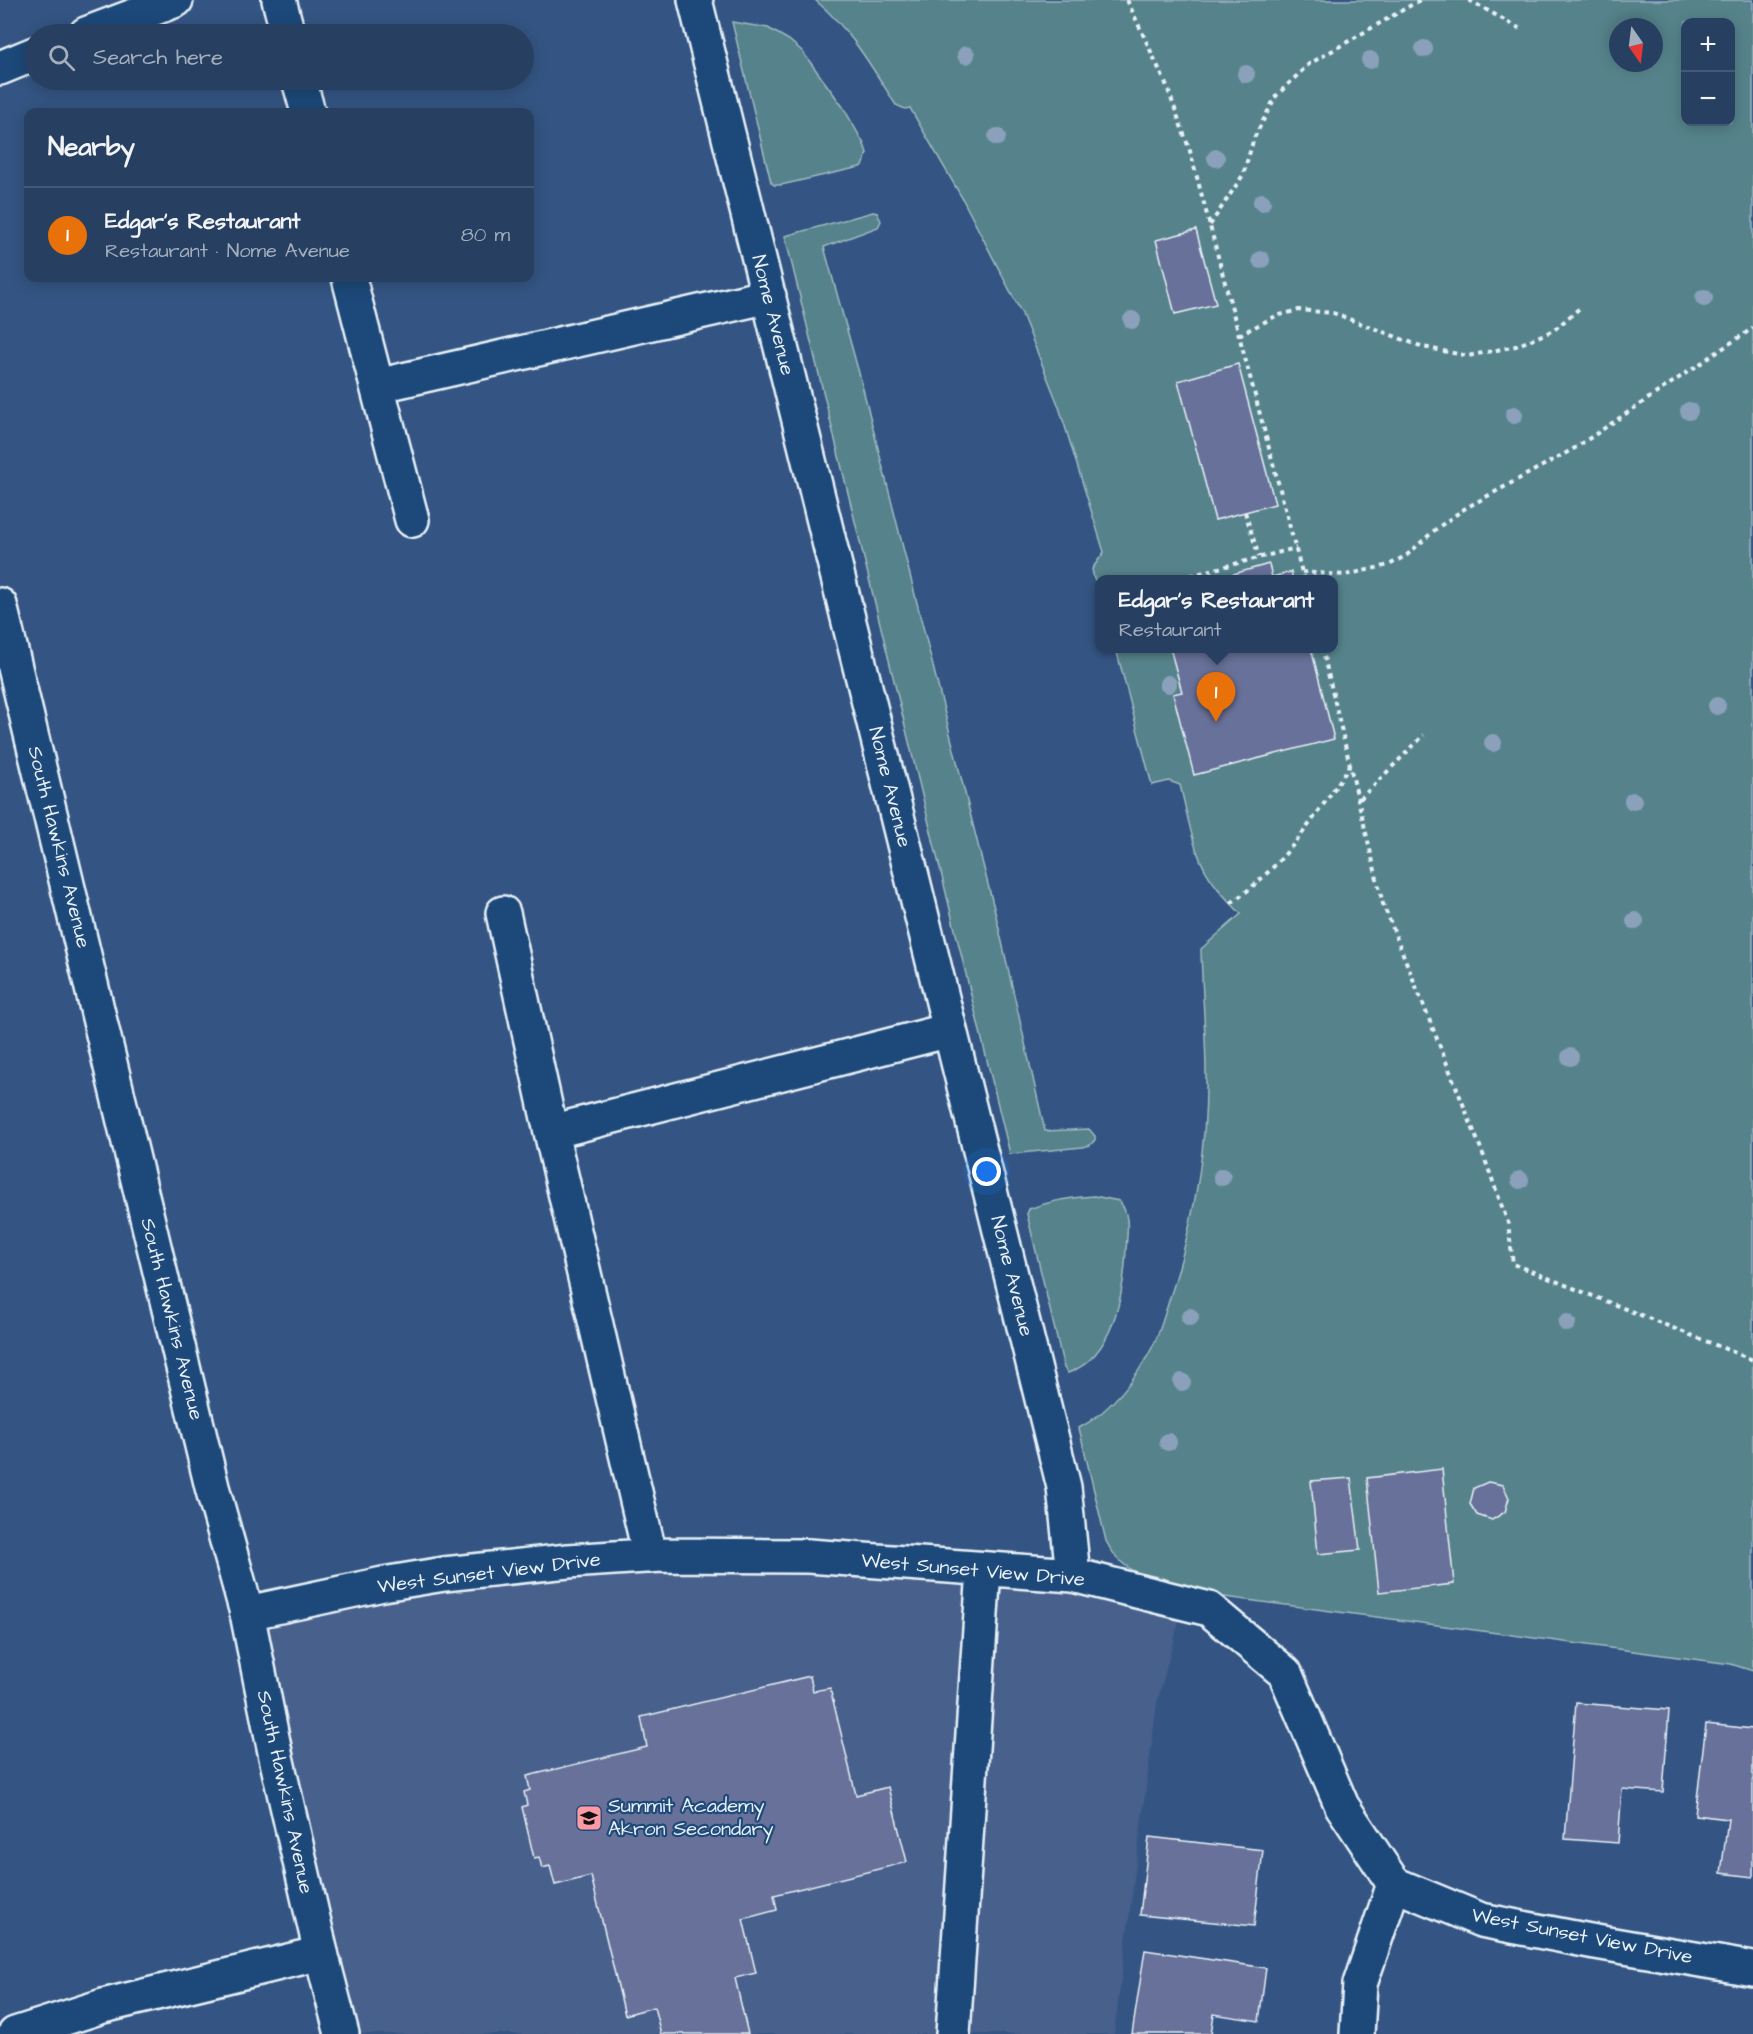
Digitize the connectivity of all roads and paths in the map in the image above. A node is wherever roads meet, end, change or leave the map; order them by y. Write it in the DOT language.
graph roads {
  1 [pos="176,0"];
  2 [pos="279,0"];
  3 [pos="695,0"];
  4 [pos="1127,0"];
  5 [pos="1420,0"];
  6 [pos="1469,0"];
  7 [pos="112,24"];
  8 [pos="285,24"];
  9 [pos="1522,30"];
  10 [pos="24,58"];
  11 [pos="0,68"];
  12 [pos="302,90"];
  13 [pos="307,108"];
  14 [pos="1210,225"];
  15 [pos="350,282"];
  16 [pos="769,296"];
  17 [pos="1582,306"];
  18 [pos="1753,328"];
  19 [pos="1239,335"];
  20 [pos="377,386"];
  21 [pos="1245,512"];
  22 [pos="412,520"];
  23 [pos="1296,548"];
  24 [pos="1259,557"];
  25 [pos="1302,572"];
  26 [pos="1189,575"];
  27 [pos="1303,575"];
  28 [pos="0,605"];
  29 [pos="1323,653"];
  30 [pos="1424,735"];
  31 [pos="1351,764"];
  32 [pos="1359,799"];
  33 [pos="1231,903"];
  34 [pos="503,913"];
  35 [pos="950,1030"];
  36 [pos="551,1132"];
  37 [pos="1753,1360"];
  38 [pos="650,1556"];
  39 [pos="984,1569"];
  40 [pos="1073,1575"];
  41 [pos="247,1613"];
  42 [pos="1394,1884"];
  43 [pos="321,1953"];
  44 [pos="1753,1969"];
  45 [pos="15,2034"];
  46 [pos="342,2034"];
  47 [pos="953,2034"];
  48 [pos="1357,2034"];
  1 -- 7 [label="street"];
  2 -- 8 [label="street"];
  3 -- 16 [label="street, Nome Avenue"];
  4 -- 14 [label="path"];
  5 -- 14 [label="path"];
  6 -- 9 [label="path"];
  10 -- 11 [label="street"];
  12 -- 13 [label="street"];
  14 -- 19 [label="path"];
  15 -- 20 [label="street"];
  16 -- 20 [label="street"];
  16 -- 35 [label="street, Nome Avenue"];
  17 -- 19 [label="path"];
  18 -- 25 [label="path"];
  19 -- 23 [label="path"];
  20 -- 22 [label="street"];
  21 -- 24 [label="path"];
  23 -- 24 [label="path"];
  23 -- 25 [label="path"];
  24 -- 26 [label="path"];
  25 -- 27 [label="path"];
  28 -- 41 [label="street, South Hawkins Avenue"];
  29 -- 31 [label="path"];
  30 -- 32 [label="path"];
  31 -- 32 [label="path"];
  31 -- 33 [label="path"];
  32 -- 37 [label="path"];
  34 -- 36 [label="street"];
  35 -- 36 [label="street"];
  35 -- 40 [label="street, Nome Avenue"];
  36 -- 38 [label="street"];
  38 -- 39 [label="street, West Sunset View Drive"];
  38 -- 41 [label="street, West Sunset View Drive"];
  39 -- 40 [label="street, West Sunset View Drive"];
  39 -- 47 [label="street"];
  40 -- 42 [label="street, West Sunset View Drive"];
  41 -- 43 [label="street, South Hawkins Avenue"];
  42 -- 44 [label="street, West Sunset View Drive"];
  42 -- 48 [label="street"];
  43 -- 45 [label="street"];
  43 -- 46 [label="street, South Hawkins Avenue"];
}
